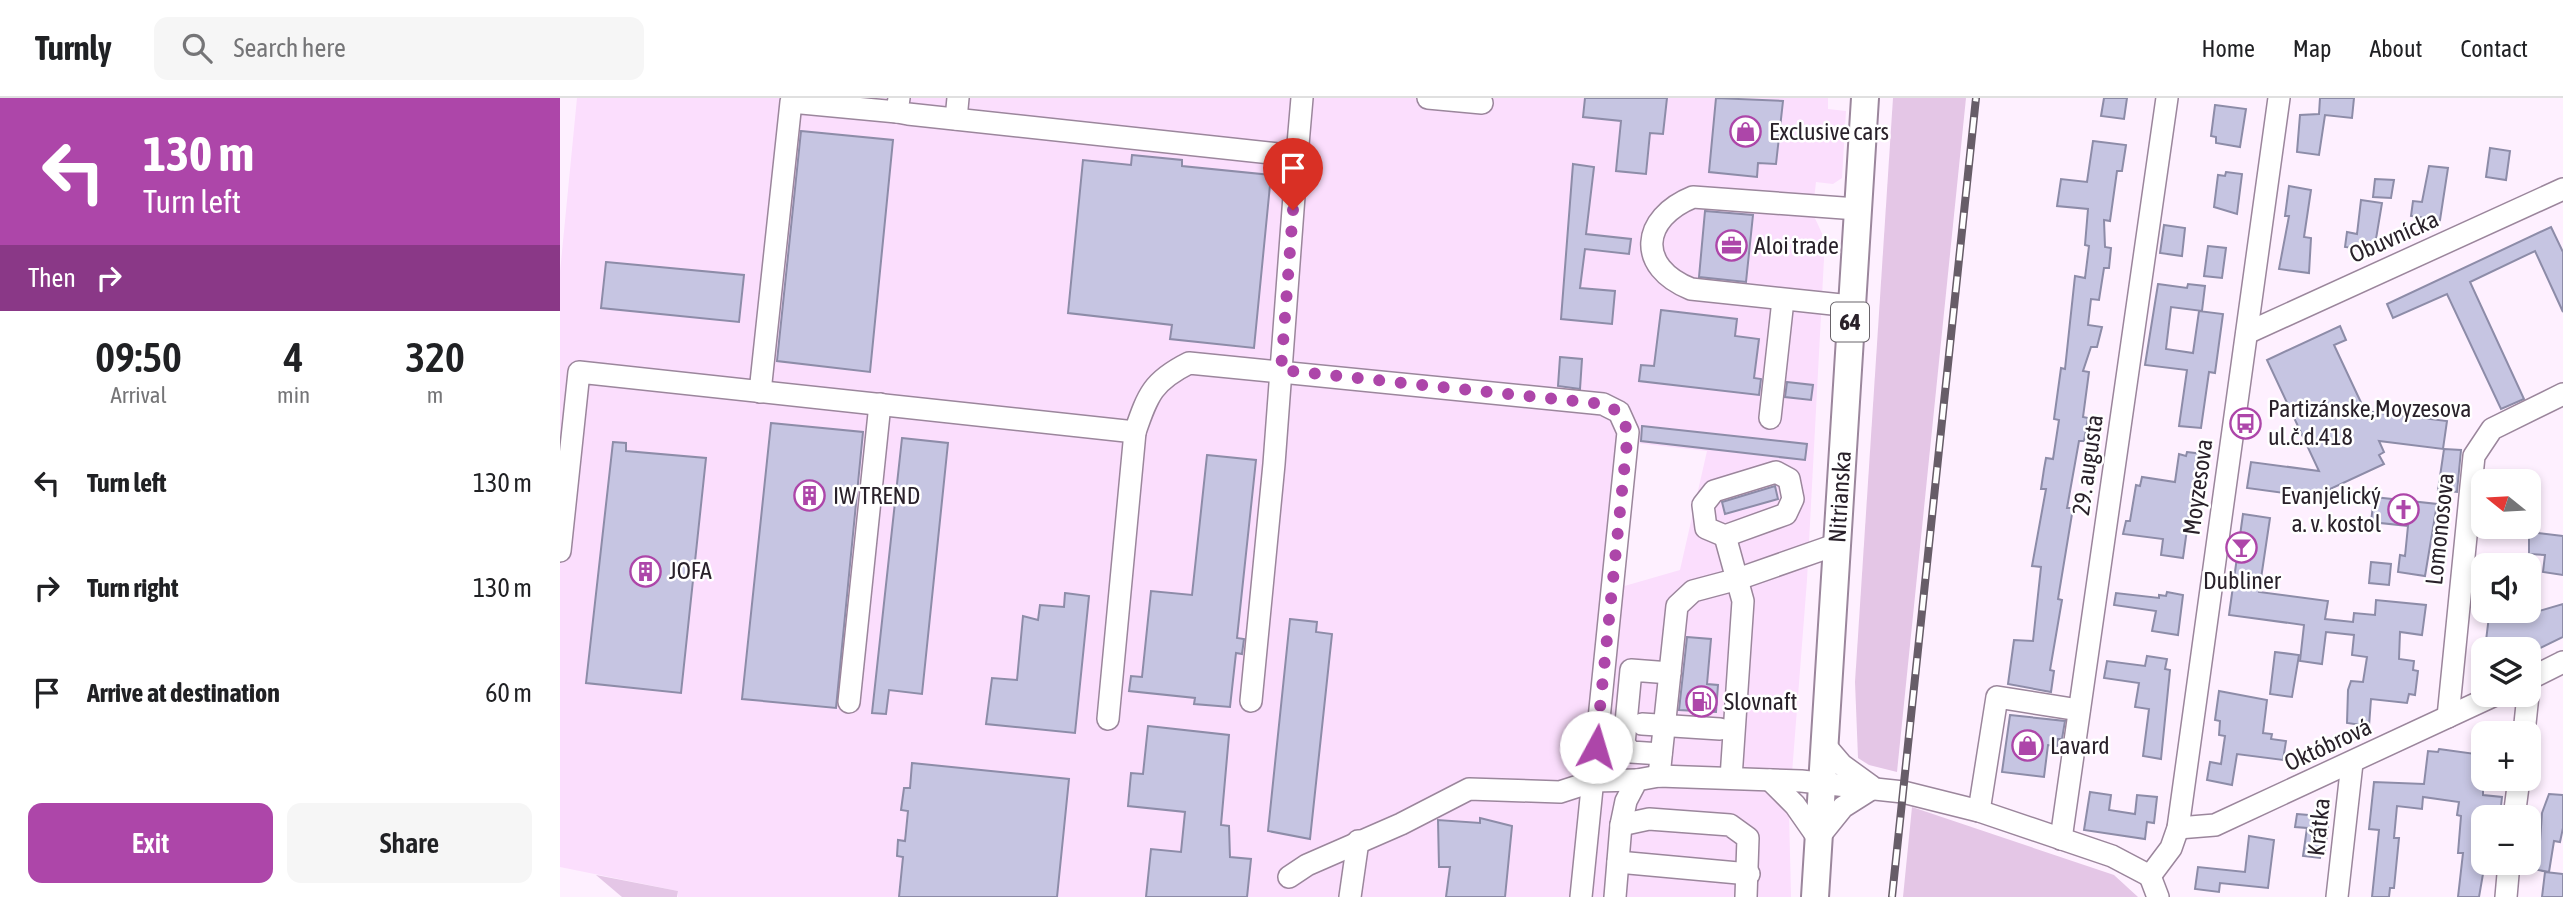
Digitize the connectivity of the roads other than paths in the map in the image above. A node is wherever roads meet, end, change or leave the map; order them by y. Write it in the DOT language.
graph roads {
  1 [pos="1302,98"];
  2 [pos="1428,98"];
  3 [pos="1865,98"];
  4 [pos="2167,98"];
  5 [pos="2279,98"];
  6 [pos="1475,101"];
  7 [pos="898,105"];
  8 [pos="957,108"];
  9 [pos="1297,156"];
  10 [pos="2563,189"];
  11 [pos="1857,209"];
  12 [pos="1783,300"];
  13 [pos="1851,306"];
  14 [pos="2247,333"];
  15 [pos="1281,370"];
  16 [pos="760,392"];
  17 [pos="2563,394"];
  18 [pos="880,404"];
  19 [pos="1770,418"];
  20 [pos="1135,432"];
  21 [pos="1725,536"];
  22 [pos="1835,545"];
  23 [pos="560,551"];
  24 [pos="1738,579"];
  25 [pos="2563,663"];
  26 [pos="1670,673"];
  27 [pos="2541,677"];
  28 [pos="1251,701"];
  29 [pos="849,702"];
  30 [pos="2471,706"];
  31 [pos="2079,710"];
  32 [pos="2448,717"];
  33 [pos="1108,719"];
  34 [pos="1642,724"];
  35 [pos="1664,725"];
  36 [pos="1720,729"];
  37 [pos="1824,744"];
  38 [pos="1661,754"];
  39 [pos="2352,763"];
  40 [pos="1659,776"];
  41 [pos="1731,778"];
  42 [pos="1637,780"];
  43 [pos="1770,780"];
  44 [pos="1594,781"];
  45 [pos="1821,783"];
  46 [pos="1873,788"];
  47 [pos="1979,811"];
  48 [pos="1621,825"];
  49 [pos="2178,828"];
  50 [pos="1818,838"];
  51 [pos="2062,839"];
  52 [pos="1358,841"];
  53 [pos="1618,862"];
  54 [pos="1749,874"];
  55 [pos="2508,875"];
  56 [pos="2150,876"];
  57 [pos="1289,877"];
  58 [pos="1350,897"];
  59 [pos="1581,897"];
  60 [pos="1615,897"];
  61 [pos="1746,897"];
  62 [pos="1815,897"];
  63 [pos="2158,897"];
  64 [pos="2337,897"];
  65 [pos="2505,897"];
  1 -- 9 [label="street"];
  2 -- 6 [label="street"];
  3 -- 11 [label="main road, Nitrianska / 64"];
  4 -- 31 [label="street, 29. augusta"];
  5 -- 14 [label="street, Moyzesova"];
  7 -- 8 [label="street"];
  7 -- 16 [label="street"];
  8 -- 9 [label="street"];
  9 -- 15 [label="street"];
  10 -- 14 [label="street, Obuvnícka"];
  11 -- 12 [label="street"];
  11 -- 13 [label="main road, Nitrianska / 64"];
  12 -- 13 [label="street"];
  12 -- 19 [label="street"];
  13 -- 22 [label="main road, Nitrianska / 64"];
  14 -- 49 [label="street, Moyzesova"];
  15 -- 20 [label="street"];
  15 -- 28 [label="street"];
  15 -- 44 [label="street"];
  16 -- 18 [label="street"];
  16 -- 23 [label="street"];
  17 -- 32 [label="street, Lomonosova"];
  18 -- 20 [label="street"];
  18 -- 29 [label="street"];
  20 -- 33 [label="street"];
  21 -- 24 [label="street"];
  22 -- 24 [label="street"];
  22 -- 37 [label="main road, Nitrianska / 64"];
  24 -- 26 [label="street"];
  24 -- 41 [label="street"];
  25 -- 27 [label="street"];
  26 -- 35 [label="street"];
  26 -- 38 [label="street"];
  30 -- 32 [label="street, Októbrová"];
  31 -- 47 [label="street"];
  31 -- 51 [label="street, 29. augusta"];
  32 -- 39 [label="street, Októbrová"];
  34 -- 35 [label="street"];
  35 -- 36 [label="street"];
  35 -- 38 [label="street"];
  37 -- 45 [label="main road, Nitrianska / 64"];
  37 -- 46 [label="street"];
  38 -- 40 [label="street"];
  39 -- 49 [label="street, Októbrová"];
  39 -- 64 [label="street, Krátka"];
  40 -- 41 [label="street"];
  40 -- 42 [label="street"];
  41 -- 43 [label="street"];
  42 -- 44 [label="street"];
  42 -- 48 [label="street"];
  43 -- 45 [label="street"];
  43 -- 50 [label="street"];
  44 -- 52 [label="street"];
  44 -- 59 [label="street"];
  45 -- 46 [label="street"];
  45 -- 50 [label="main road, Nitrianska / 64"];
  46 -- 47 [label="street"];
  46 -- 50 [label="street"];
  47 -- 51 [label="street"];
  48 -- 53 [label="street"];
  48 -- 54 [label="street"];
  49 -- 56 [label="street, Moyzesova"];
  50 -- 62 [label="main road, Nitrianska / 64"];
  51 -- 56 [label="street"];
  52 -- 57 [label="street"];
  52 -- 58 [label="street"];
  53 -- 54 [label="street"];
  53 -- 60 [label="street"];
  54 -- 61 [label="street"];
  55 -- 65 [label="street"];
  56 -- 63 [label="street"];
}
